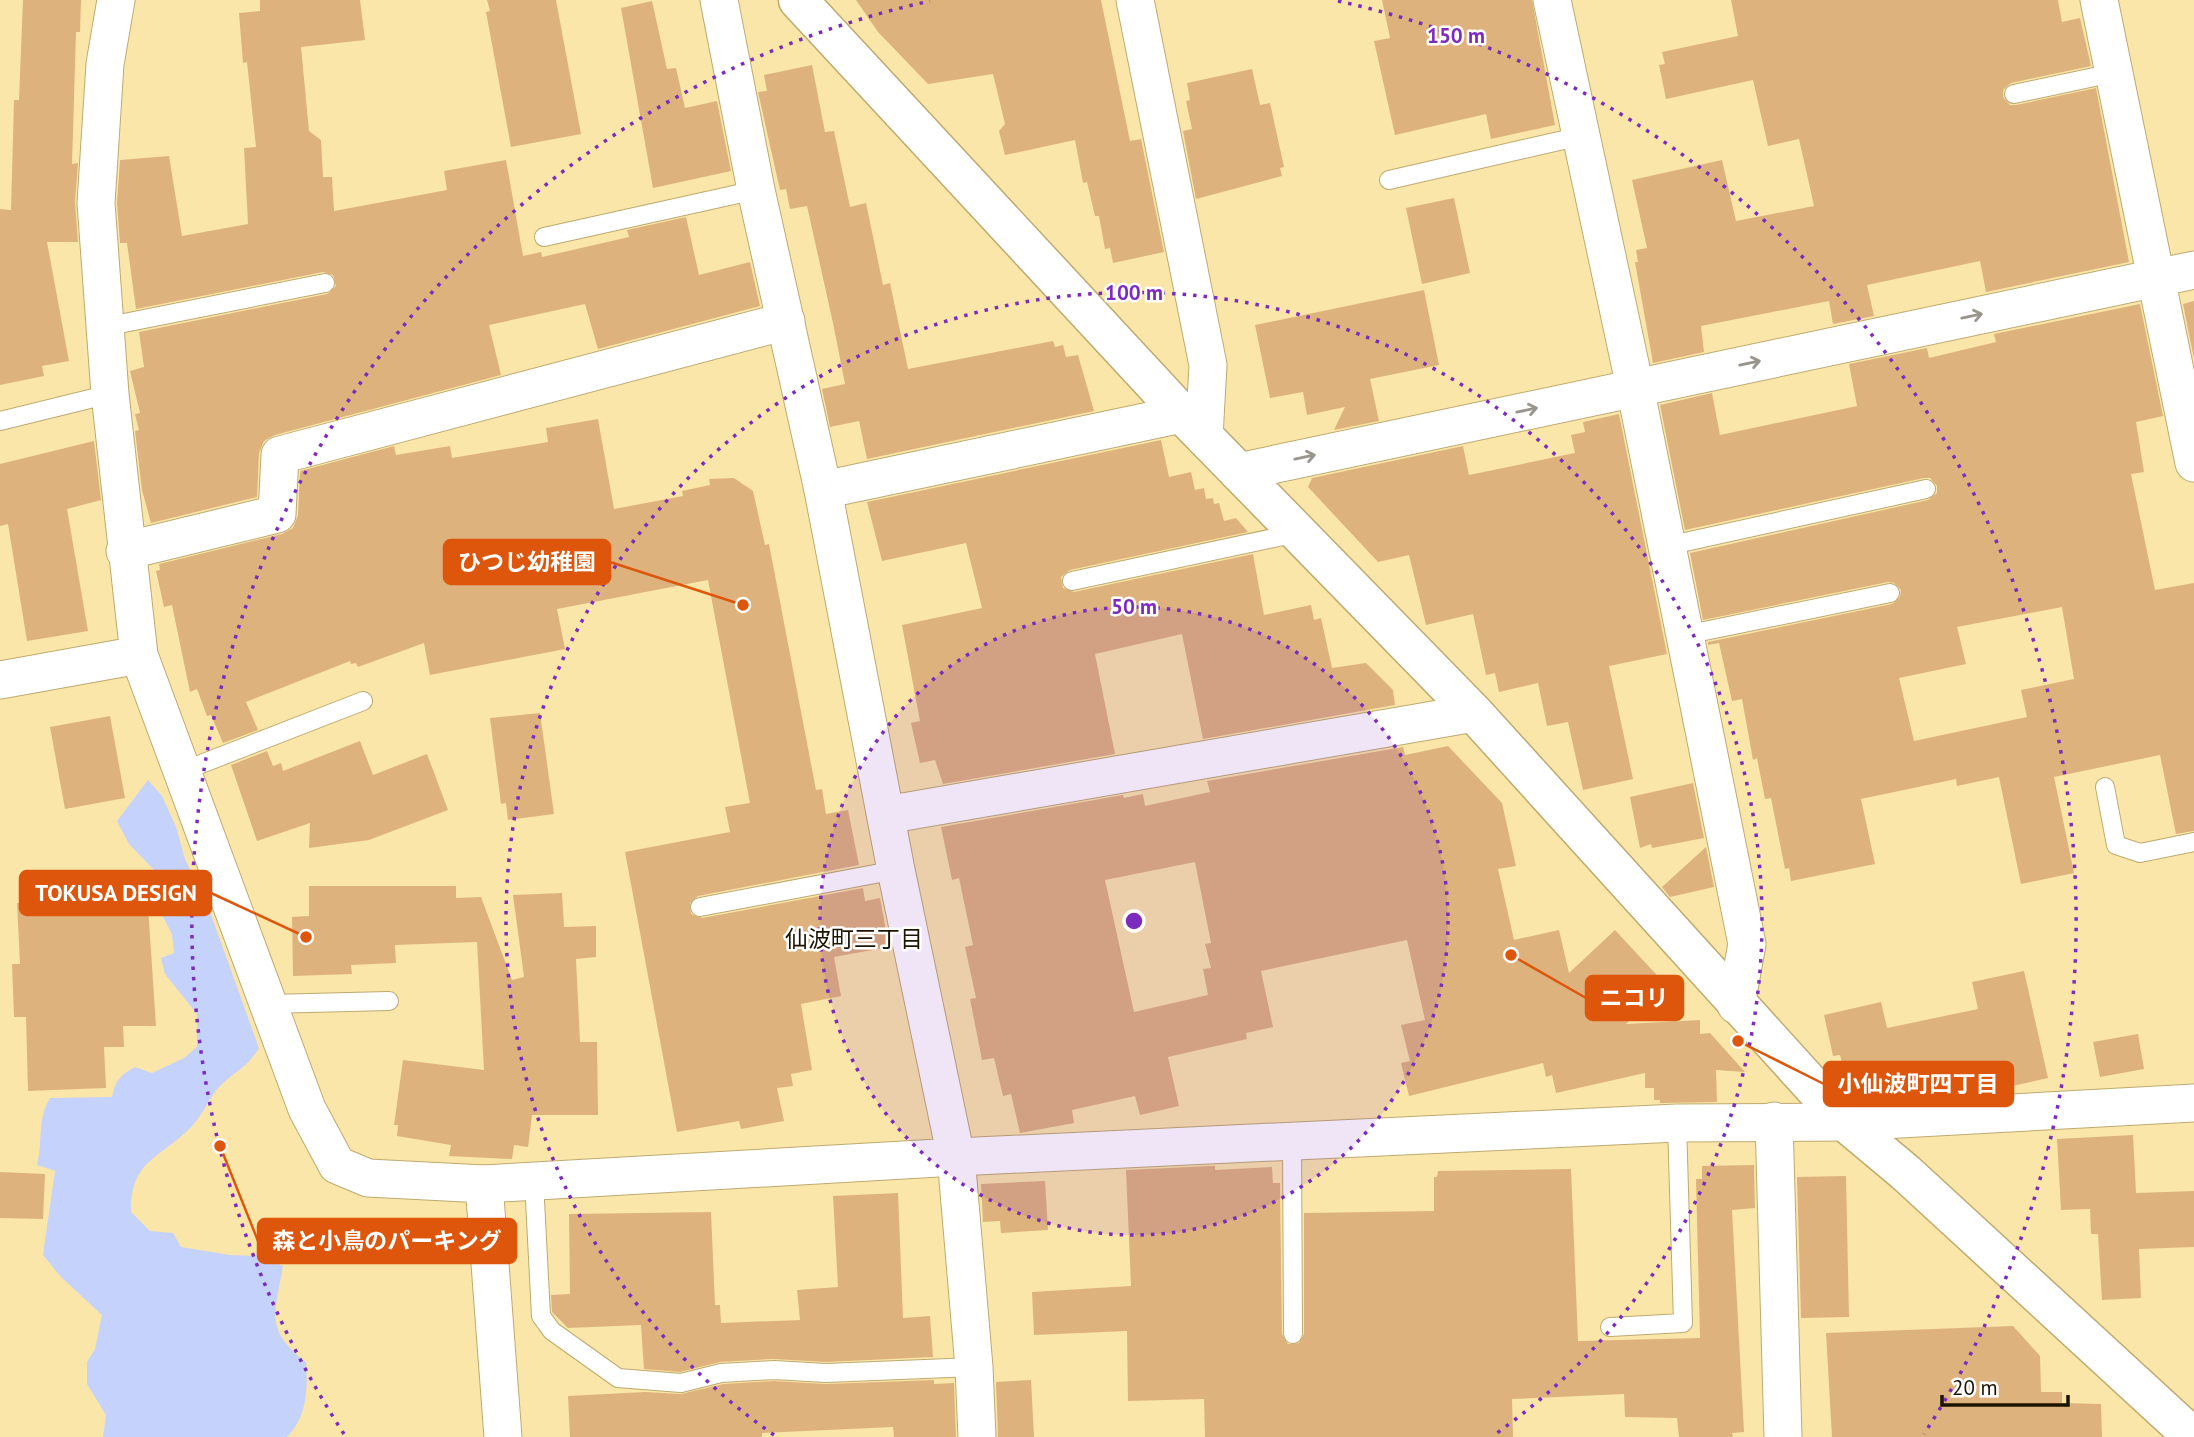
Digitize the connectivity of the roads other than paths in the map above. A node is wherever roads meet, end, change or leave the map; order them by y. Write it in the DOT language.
graph roads {
  1 [pos="116,0"];
  2 [pos="719,0"];
  3 [pos="798,0"];
  4 [pos="1135,0"];
  5 [pos="1552,0"];
  6 [pos="2099,0"];
  7 [pos="2113,73"];
  8 [pos="2014,94"];
  9 [pos="1581,136"];
  10 [pos="1389,180"];
  11 [pos="756,190"];
  12 [pos="544,237"];
  13 [pos="2194,270"];
  14 [pos="2156,278"];
  15 [pos="325,283"];
  16 [pos="786,321"];
  17 [pos="104,327"];
  18 [pos="1635,387"];
  19 [pos="110,394"];
  20 [pos="0,421"];
  21 [pos="1193,425"];
  22 [pos="2194,463"];
  23 [pos="1238,472"];
  24 [pos="1926,489"];
  25 [pos="823,490"];
  26 [pos="1297,533"];
  27 [pos="1667,546"];
  28 [pos="125,551"];
  29 [pos="1072,581"];
  30 [pos="1890,593"];
  31 [pos="1685,635"];
  32 [pos="139,655"];
  33 [pos="0,680"];
  34 [pos="363,701"];
  35 [pos="1474,713"];
  36 [pos="183,771"];
  37 [pos="2105,787"];
  38 [pos="886,815"];
  39 [pos="2194,842"];
  40 [pos="896,870"];
  41 [pos="700,907"];
  42 [pos="389,1001"];
  43 [pos="269,1004"];
  44 [pos="1736,1005"];
  45 [pos="2194,1103"];
  46 [pos="1774,1121"];
  47 [pos="1844,1122"];
  48 [pos="1677,1123"];
  49 [pos="1292,1143"];
  50 [pos="956,1157"];
  51 [pos="534,1181"];
  52 [pos="484,1184"];
  53 [pos="1610,1327"];
  54 [pos="1293,1334"];
  55 [pos="974,1367"];
  56 [pos="503,1437"];
  57 [pos="977,1437"];
  58 [pos="1783,1437"];
  59 [pos="2193,1437"];
  1 -- 17 [label="street"];
  2 -- 11 [label="street"];
  3 -- 21 [label="street"];
  4 -- 21 [label="street"];
  5 -- 9 [label="street"];
  6 -- 7 [label="street"];
  7 -- 8 [label="lane"];
  7 -- 14 [label="street"];
  9 -- 10 [label="lane"];
  9 -- 18 [label="street"];
  11 -- 12 [label="lane"];
  11 -- 16 [label="street"];
  13 -- 14 [label="street"];
  18 -- 14 [label="street, one-way"];
  14 -- 22 [label="street"];
  15 -- 17 [label="lane"];
  16 -- 25 [label="street"];
  16 -- 28 [label="street"];
  17 -- 19 [label="street"];
  23 -- 18 [label="street, one-way"];
  18 -- 27 [label="street"];
  19 -- 20 [label="lane"];
  19 -- 28 [label="street"];
  21 -- 23 [label="street"];
  21 -- 25 [label="street"];
  23 -- 26 [label="street"];
  24 -- 27 [label="lane"];
  25 -- 38 [label="street"];
  26 -- 29 [label="lane"];
  26 -- 35 [label="street"];
  27 -- 31 [label="street"];
  28 -- 32 [label="street"];
  30 -- 31 [label="lane"];
  31 -- 44 [label="street"];
  32 -- 33 [label="street"];
  32 -- 36 [label="street"];
  34 -- 36 [label="lane"];
  35 -- 38 [label="street"];
  35 -- 44 [label="street"];
  36 -- 43 [label="street"];
  37 -- 39 [label="lane"];
  38 -- 40 [label="street"];
  40 -- 41 [label="lane"];
  40 -- 50 [label="street"];
  42 -- 43 [label="lane"];
  43 -- 52 [label="street"];
  44 -- 47 [label="street"];
  45 -- 47 [label="street"];
  46 -- 47 [label="street"];
  46 -- 48 [label="street"];
  46 -- 58 [label="street"];
  47 -- 59 [label="street"];
  48 -- 49 [label="street"];
  48 -- 53 [label="lane"];
  49 -- 50 [label="street"];
  49 -- 54 [label="lane"];
  50 -- 51 [label="street"];
  50 -- 55 [label="street"];
  51 -- 52 [label="street"];
  51 -- 55 [label="lane"];
  52 -- 56 [label="street"];
  55 -- 57 [label="street"];
}
